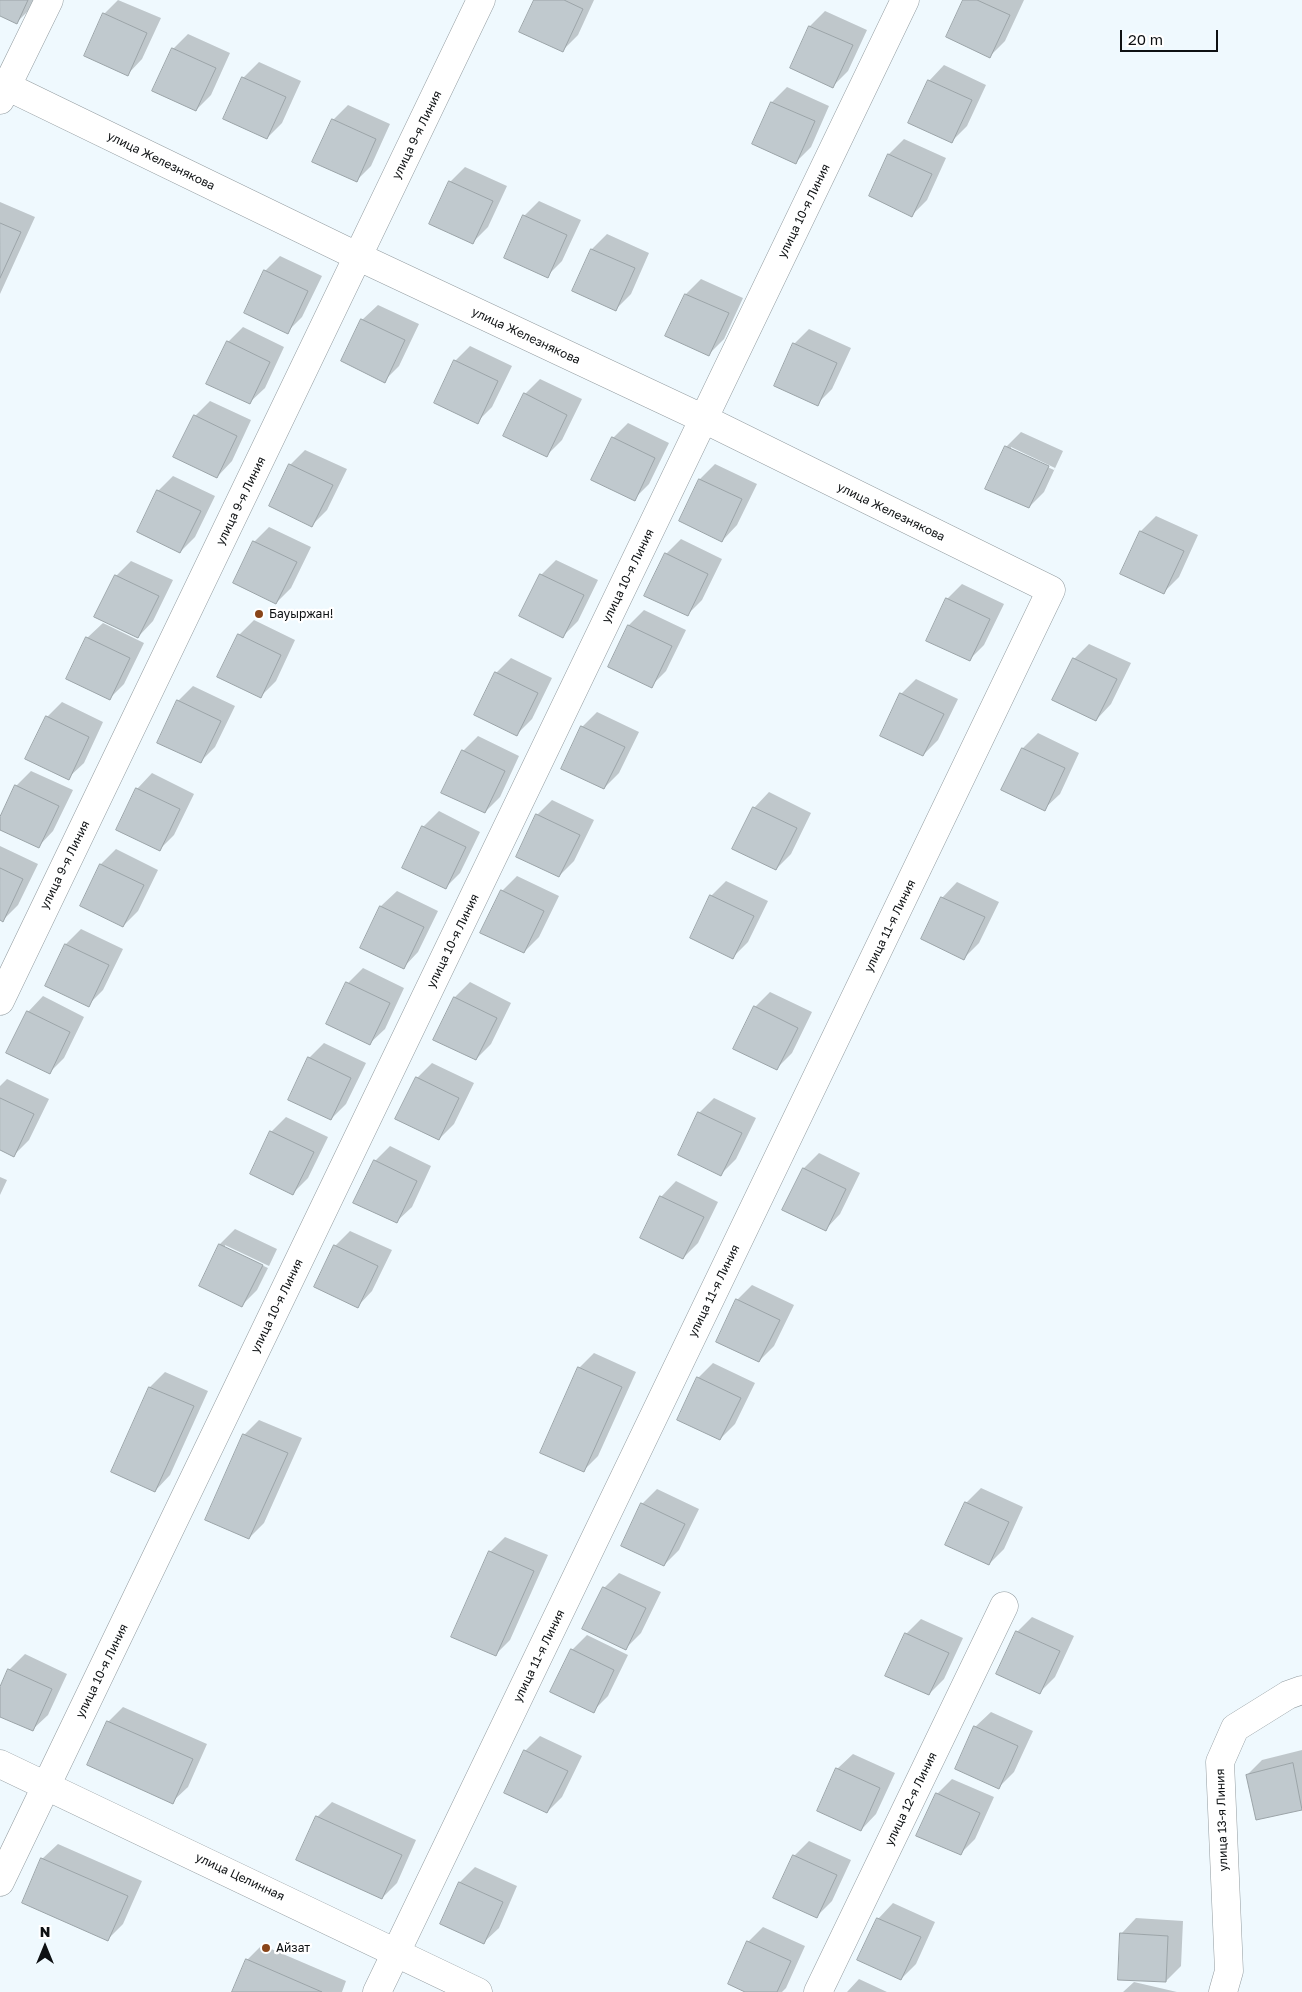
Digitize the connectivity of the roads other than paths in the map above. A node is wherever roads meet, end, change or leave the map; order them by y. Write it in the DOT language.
graph roads {
  1 [pos="49,0"];
  2 [pos="481,0"];
  3 [pos="905,0"];
  4 [pos="2,90"];
  5 [pos="359,257"];
  6 [pos="704,419"];
  7 [pos="1051,590"];
  8 [pos="0,1001"];
  9 [pos="1004,1606"];
  10 [pos="1302,1690"];
  11 [pos="0,1764"];
  12 [pos="47,1786"];
  13 [pos="0,1882"];
  14 [pos="396,1952"];
  15 [pos="377,1992"];
  16 [pos="478,1992"];
  17 [pos="818,1992"];
  18 [pos="1223,1992"];
  1 -- 4 [label="street"];
  2 -- 5 [label="street, улица 9-я Линия"];
  3 -- 6 [label="street, улица 10-я Линия"];
  4 -- 5 [label="street, улица Железнякова"];
  5 -- 6 [label="street, улица Железнякова"];
  5 -- 8 [label="street, улица 9-я Линия"];
  6 -- 7 [label="street, улица Железнякова"];
  6 -- 12 [label="street, улица 10-я Линия"];
  7 -- 14 [label="street, улица 11-я Линия"];
  9 -- 17 [label="street, улица 12-я Линия"];
  10 -- 18 [label="street, улица 13-я Линия"];
  11 -- 12 [label="street, улица Целинная"];
  12 -- 13 [label="street, улица 10-я Линия"];
  12 -- 14 [label="street, улица Целинная"];
  14 -- 15 [label="street, улица 11-я Линия"];
  14 -- 16 [label="street, улица Целинная"];
}
